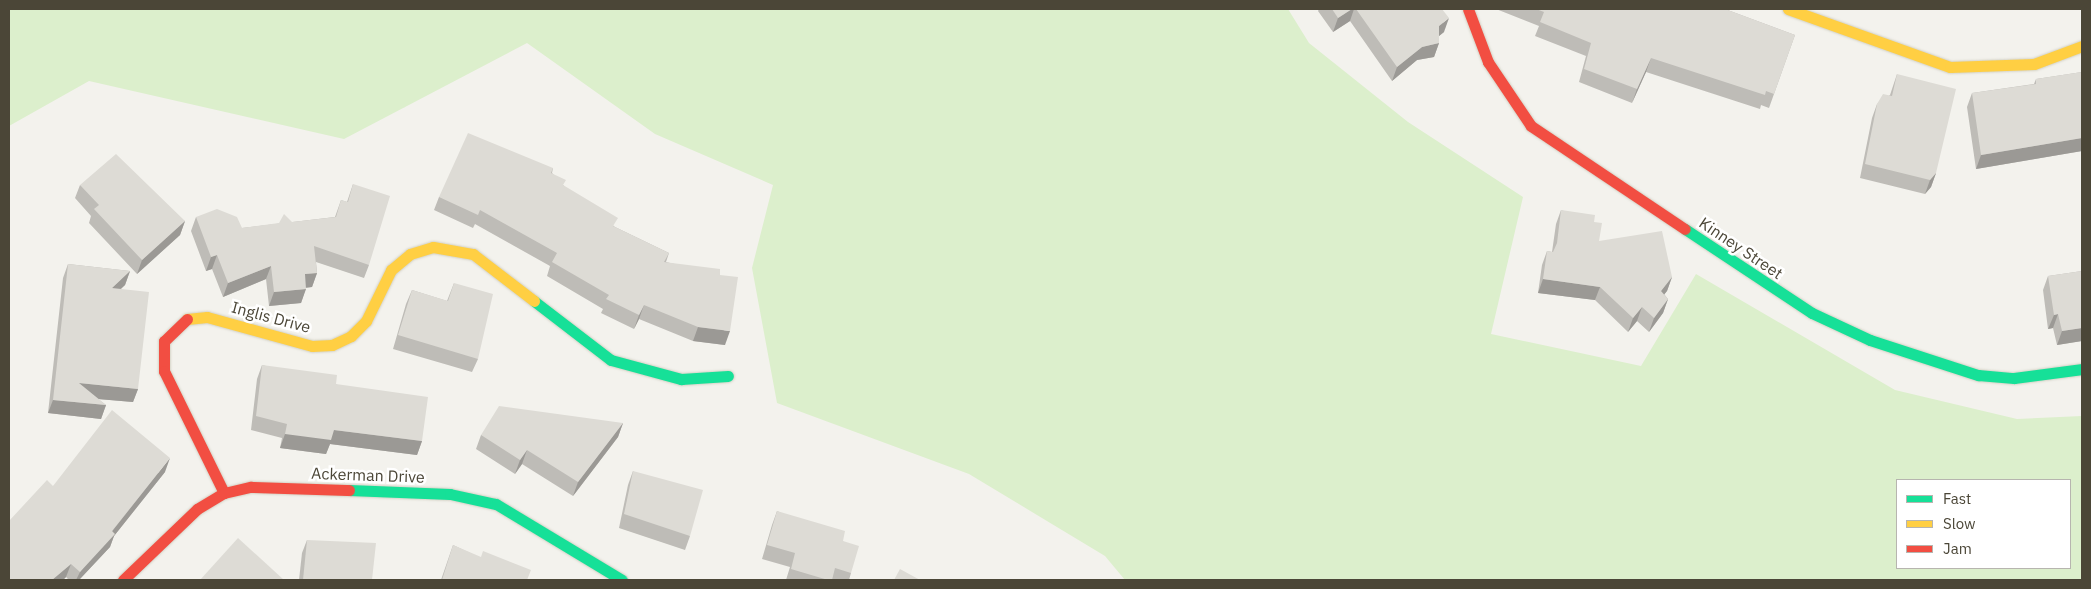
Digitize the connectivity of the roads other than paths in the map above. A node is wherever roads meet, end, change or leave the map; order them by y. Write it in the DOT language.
graph roads {
  1 [pos="1468,9"];
  2 [pos="1788,9"];
  3 [pos="2082,46"];
  4 [pos="2082,370"];
  5 [pos="728,376"];
  6 [pos="224,493"];
  7 [pos="123,580"];
  8 [pos="622,580"];
  1 -- 4 [label="street, Kinney Street"];
  2 -- 3 [label="street"];
  5 -- 6 [label="street, Inglis Drive"];
  6 -- 7 [label="street, Ackerman Drive"];
  6 -- 8 [label="street, Ackerman Drive"];
}
